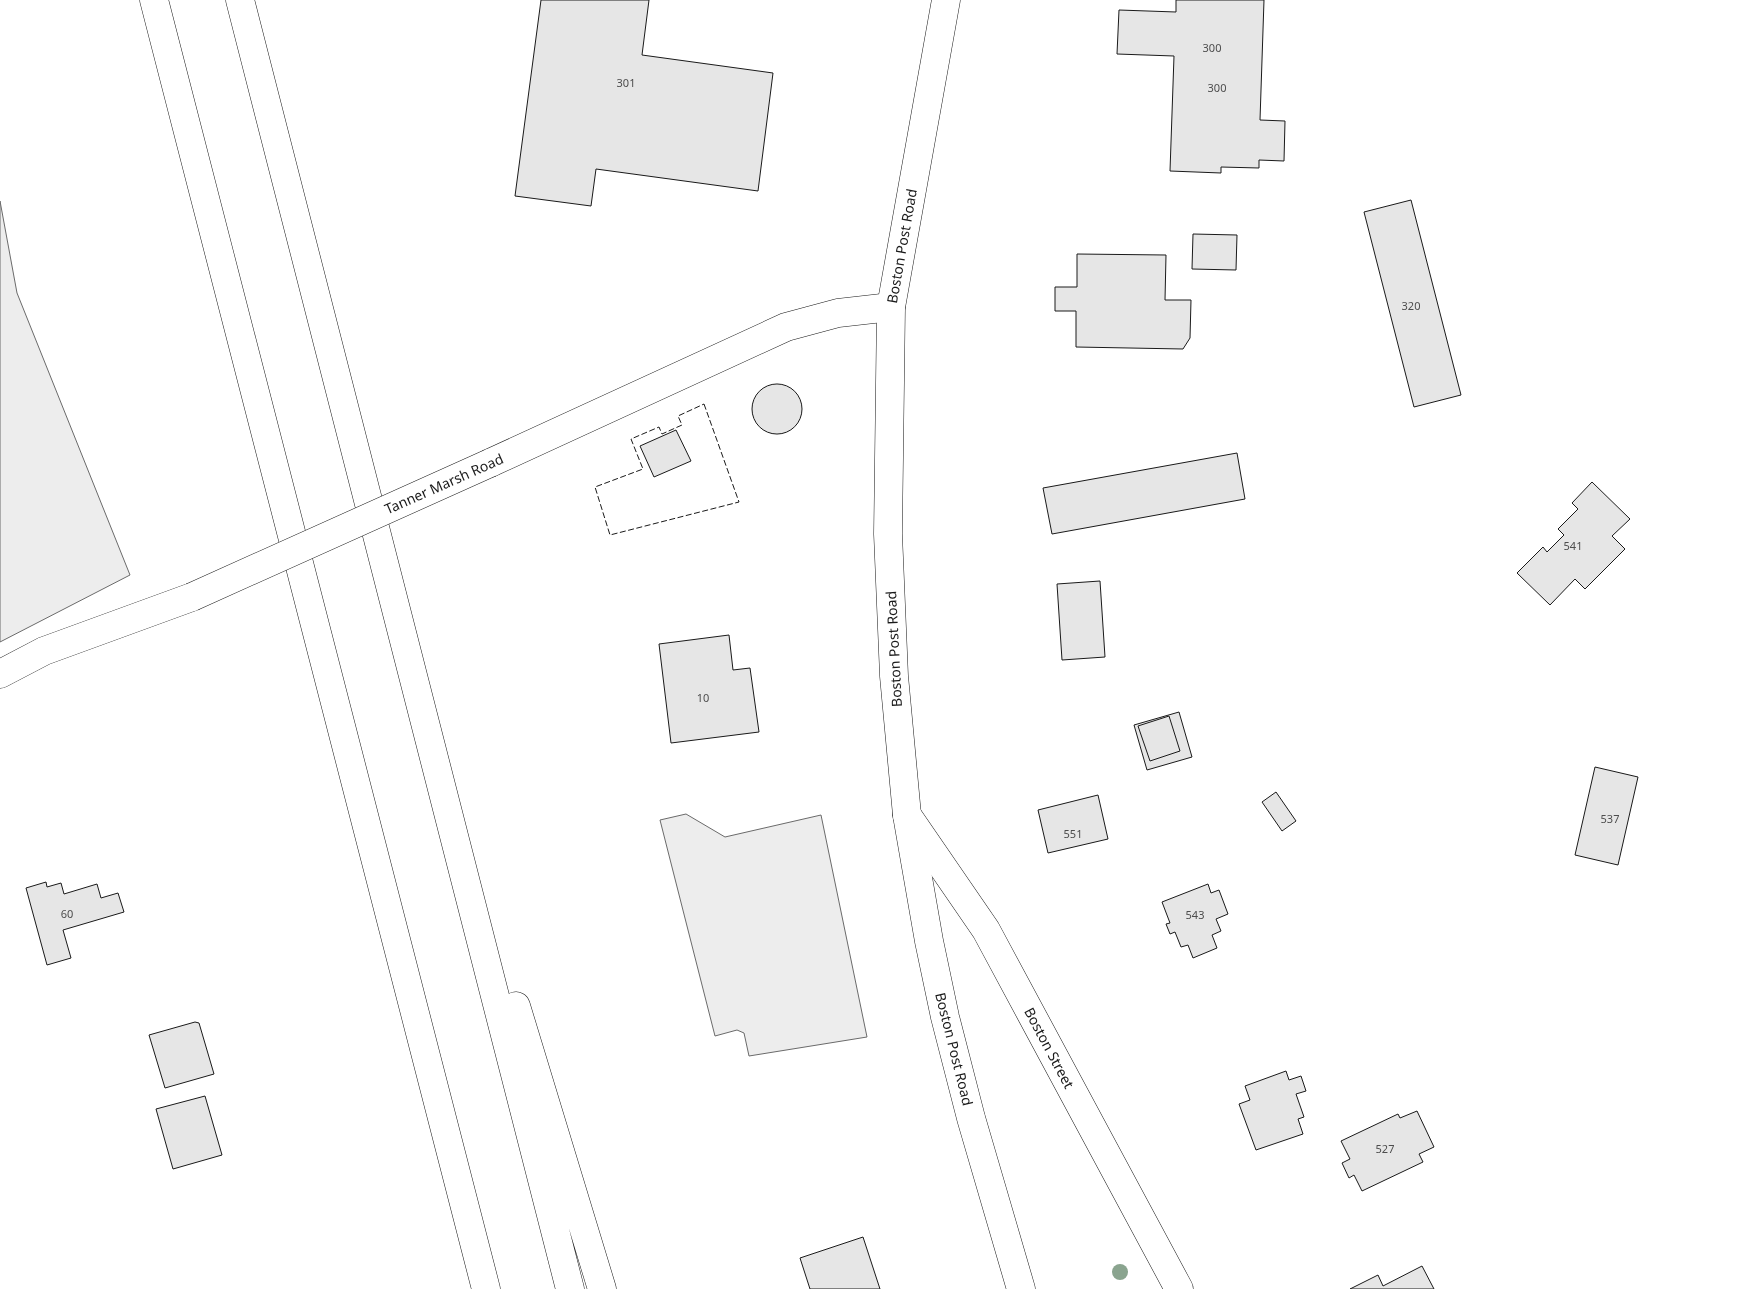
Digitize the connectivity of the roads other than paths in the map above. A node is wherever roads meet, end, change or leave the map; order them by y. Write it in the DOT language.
graph roads {
  1 [pos="154,0"];
  2 [pos="240,0"];
  3 [pos="946,0"];
  4 [pos="891,307"];
  5 [pos="402,636"];
  6 [pos="0,674"];
  7 [pos="907,815"];
  8 [pos="486,1289"];
  9 [pos="570,1289"];
  10 [pos="602,1289"];
  11 [pos="1021,1289"];
  12 [pos="1179,1289"];
  1 -- 8 [label="main road"];
  2 -- 5 [label="main road"];
  3 -- 4 [label="main road, Boston Post Road"];
  4 -- 6 [label="main road, Tanner Marsh Road, bridge"];
  4 -- 7 [label="main road, Boston Post Road"];
  5 -- 9 [label="main road"];
  5 -- 10 [label="main road"];
  7 -- 11 [label="main road, Boston Post Road"];
  7 -- 12 [label="main road, Boston Street"];
}
